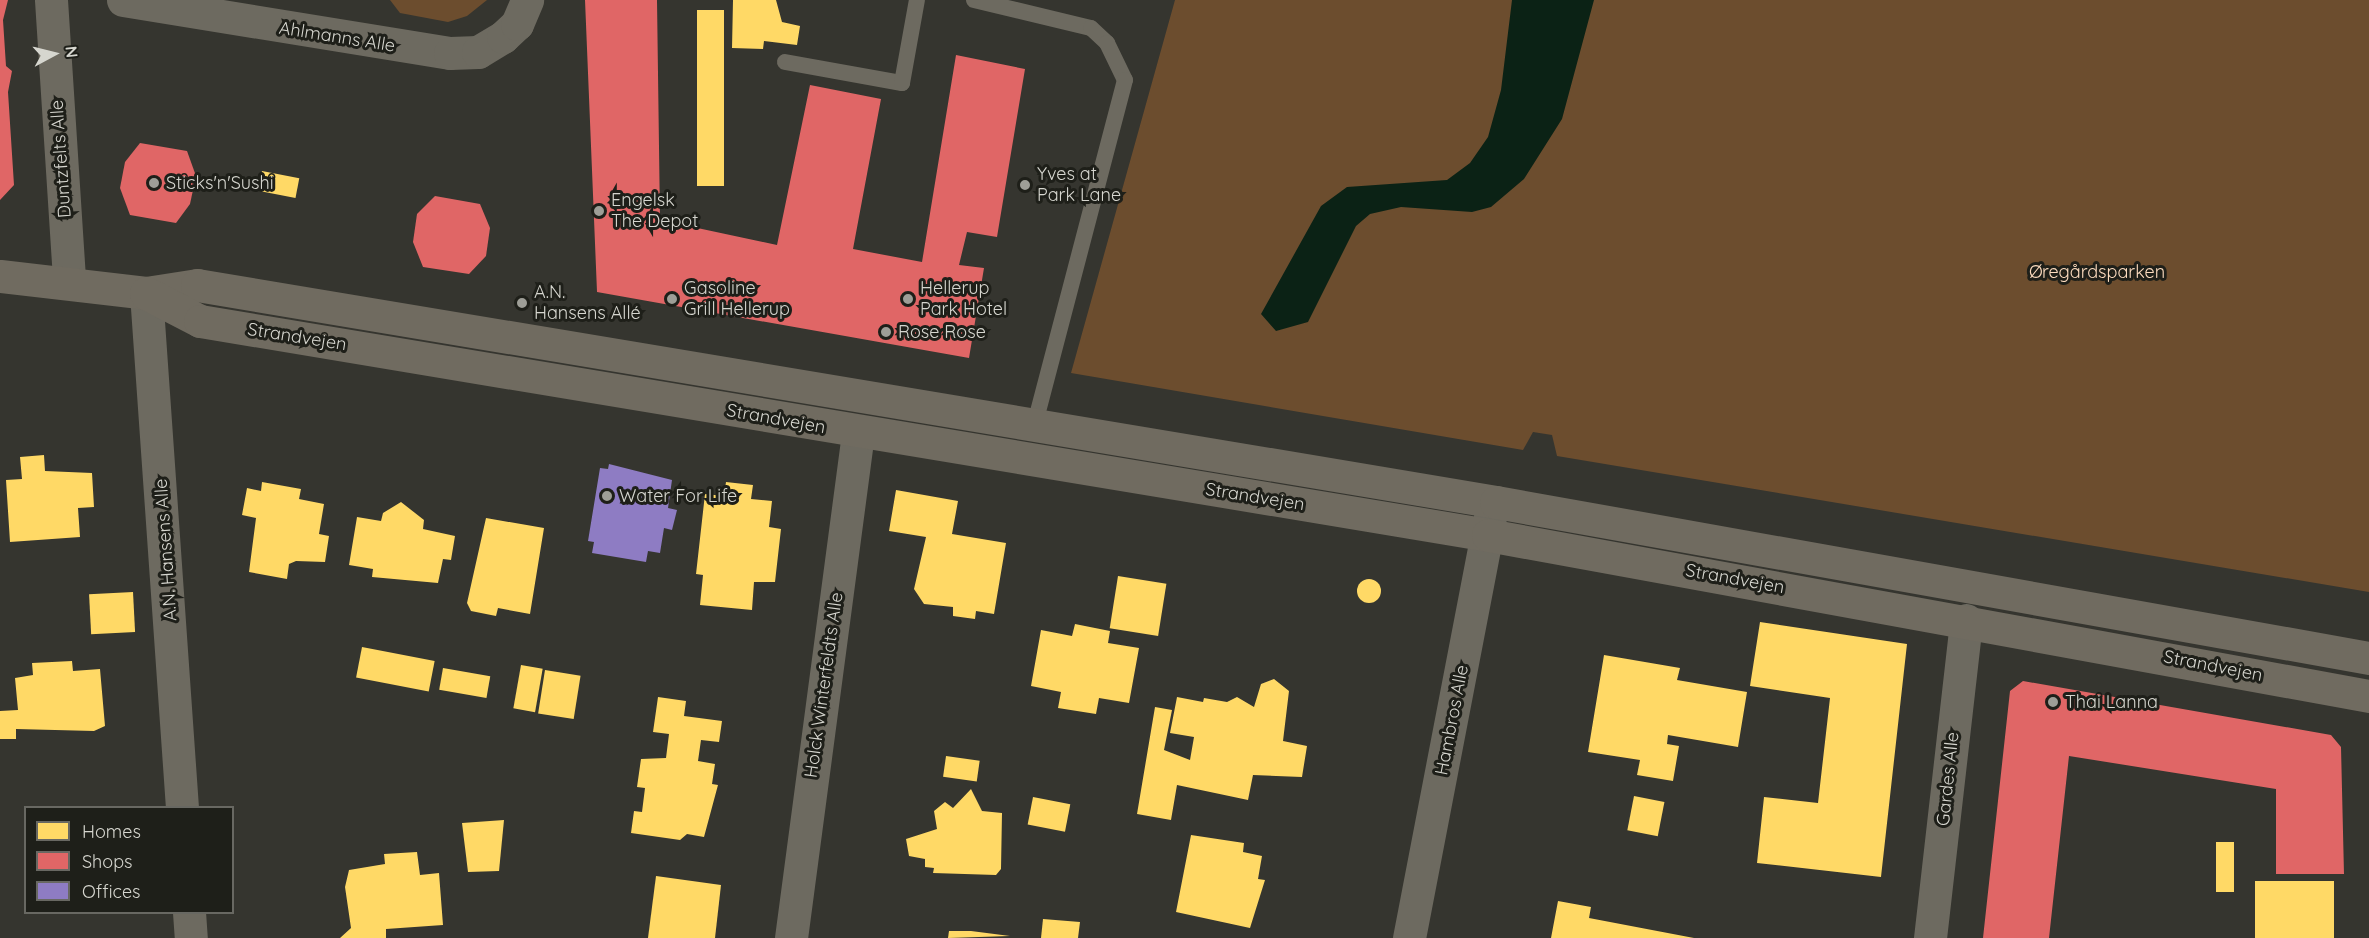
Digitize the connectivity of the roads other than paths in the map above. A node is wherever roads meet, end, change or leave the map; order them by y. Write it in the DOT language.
graph roads {
  1 [pos="51,0"];
  2 [pos="123,0"];
  3 [pos="526,0"];
  4 [pos="916,0"];
  5 [pos="974,0"];
  6 [pos="785,62"];
  7 [pos="0,276"];
  8 [pos="69,281"];
  9 [pos="146,293"];
  10 [pos="1034,427"];
  11 [pos="858,433"];
  12 [pos="1493,502"];
  13 [pos="1488,535"];
  14 [pos="1966,620"];
  15 [pos="2369,658"];
  16 [pos="2369,696"];
  17 [pos="182,806"];
  18 [pos="189,914"];
  19 [pos="191,938"];
  20 [pos="791,938"];
  21 [pos="1409,938"];
  22 [pos="1930,938"];
  1 -- 8 [label="street, Duntzfelts Alle"];
  2 -- 3 [label="street, Ahlmanns Alle"];
  4 -- 6 [label="lane"];
  5 -- 10 [label="lane"];
  7 -- 8 [label="main road, Strandvejen"];
  8 -- 9 [label="main road, Strandvejen"];
  9 -- 10 [label="main road, Strandvejen"];
  9 -- 11 [label="main road, Strandvejen"];
  9 -- 17 [label="street, A.N. Hansens Alle"];
  10 -- 12 [label="main road, Strandvejen"];
  11 -- 13 [label="main road, Strandvejen"];
  11 -- 20 [label="street, Holck Winterfeldts Alle"];
  12 -- 13 [label="street, Hambros Alle"];
  12 -- 15 [label="main road, Strandvejen"];
  13 -- 14 [label="main road, Strandvejen"];
  13 -- 21 [label="street, Hambros Alle"];
  14 -- 16 [label="main road, Strandvejen"];
  14 -- 22 [label="street, Gardes Alle"];
  18 -- 19 [label="street"];
}
